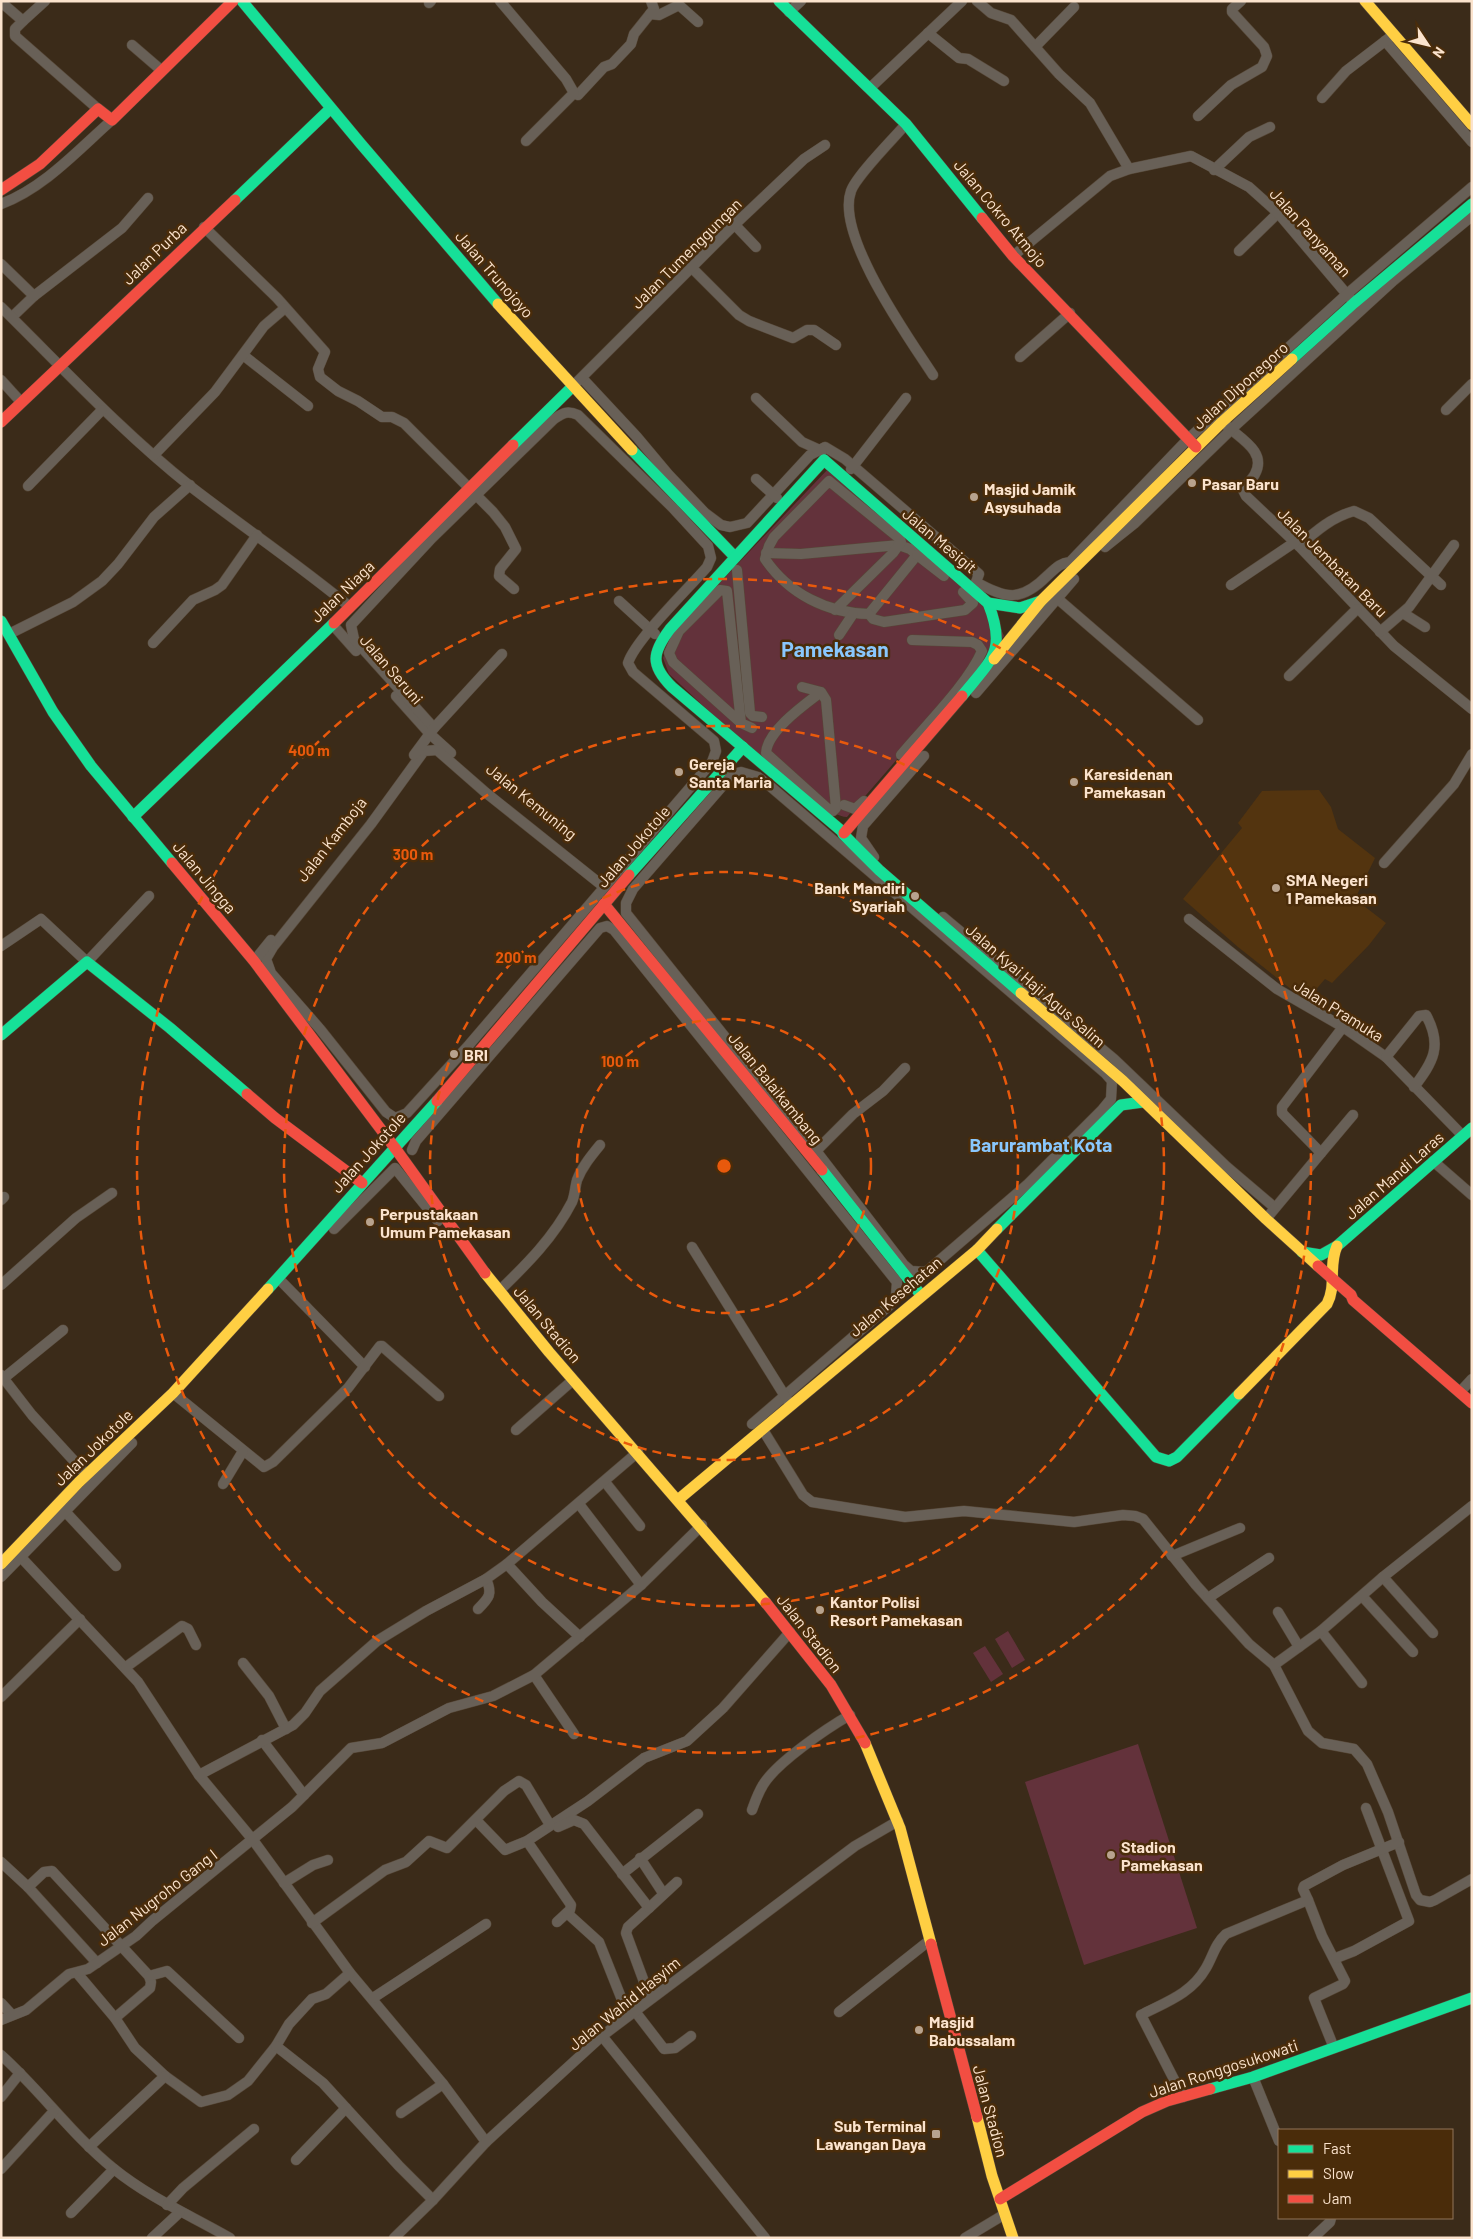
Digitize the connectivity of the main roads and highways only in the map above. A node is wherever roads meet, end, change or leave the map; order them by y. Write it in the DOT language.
graph roads {
  1 [pos="233,1"];
  2 [pos="242,1"];
  3 [pos="779,1"];
  4 [pos="1365,1"];
  5 [pos="330,109"];
  6 [pos="1472,125"];
  7 [pos="1,190"];
  8 [pos="1472,204"];
  9 [pos="572,387"];
  10 [pos="1,422"];
  11 [pos="1192,443"];
  12 [pos="735,557"];
  13 [pos="1041,601"];
  14 [pos="988,603"];
  15 [pos="1,620"];
  16 [pos="990,662"];
  17 [pos="744,747"];
  18 [pos="132,817"];
  19 [pos="843,834"];
  20 [pos="604,904"];
  21 [pos="1,1035"];
  22 [pos="1122,1081"];
  23 [pos="1143,1102"];
  24 [pos="1121,1105"];
  25 [pos="1467,1132"];
  26 [pos="391,1151"];
  27 [pos="362,1183"];
  28 [pos="1337,1246"];
  29 [pos="976,1250"];
  30 [pos="1302,1252"];
  31 [pos="1332,1279"];
  32 [pos="921,1295"];
  33 [pos="1353,1300"];
  34 [pos="1327,1304"];
  35 [pos="1472,1403"];
  36 [pos="679,1499"];
  37 [pos="1,1564"];
  38 [pos="1472,1998"];
  39 [pos="1000,2199"];
  40 [pos="1013,2238"];
  1 -- 7 [label="main road"];
  2 -- 5 [label="main road, Jalan Trunojoyo"];
  3 -- 11 [label="main road, Jalan Cokro Atmojo"];
  4 -- 6 [label="main road"];
  5 -- 9 [label="main road, Jalan Trunojoyo"];
  5 -- 10 [label="main road, Jalan Purba"];
  8 -- 11 [label="main road, Jalan Diponegoro"];
  9 -- 12 [label="main road, Jalan Trunojoyo"];
  9 -- 18 [label="main road, Jalan Niaga"];
  11 -- 13 [label="main road, Jalan Diponegoro"];
  12 -- 14 [label="main road, Jalan Mesigit"];
  12 -- 17 [label="main road, Jalan Kyai Haji Agus Salim"];
  13 -- 14 [label="main road, Jalan Diponegoro"];
  13 -- 16 [label="main road, Jalan Diponegoro"];
  14 -- 16 [label="main road, Jalan Mesigit"];
  15 -- 18 [label="main road, Jalan Jingga"];
  16 -- 19 [label="main road, Jalan Diponegoro"];
  17 -- 19 [label="main road, Jalan Kyai Haji Agus Salim"];
  17 -- 20 [label="main road, Jalan Jokotole"];
  18 -- 26 [label="main road, Jalan Jingga"];
  19 -- 22 [label="main road, Jalan Kyai Haji Agus Salim"];
  20 -- 26 [label="main road, Jalan Jokotole"];
  20 -- 32 [label="main road, Jalan Balaikambang"];
  21 -- 27 [label="main road"];
  22 -- 23 [label="main road, Jalan Kyai Haji Agus Salim"];
  22 -- 24 [label="main road"];
  23 -- 24 [label="main road"];
  23 -- 30 [label="main road, Jalan Kyai Haji Agus Salim"];
  24 -- 29 [label="main road, Jalan Kesehatan"];
  25 -- 28 [label="main road, Jalan Mandi Laras"];
  26 -- 27 [label="main road, Jalan Jokotole"];
  26 -- 36 [label="main road, Jalan Stadion"];
  27 -- 37 [label="main road, Jalan Jokotole"];
  28 -- 30 [label="main road"];
  28 -- 31 [label="main road"];
  29 -- 32 [label="main road, Jalan Kesehatan"];
  29 -- 34 [label="main road"];
  30 -- 31 [label="main road, Jalan Kyai Haji Agus Salim"];
  31 -- 33 [label="main road, Jalan Kyai Haji Agus Salim"];
  31 -- 34 [label="main road"];
  32 -- 36 [label="main road, Jalan Kesehatan"];
  33 -- 34 [label="main road"];
  33 -- 35 [label="main road"];
  36 -- 39 [label="main road, Jalan Stadion"];
  38 -- 39 [label="main road, Jalan Ronggosukowati"];
  39 -- 40 [label="main road, Jalan Stadion"];
}
